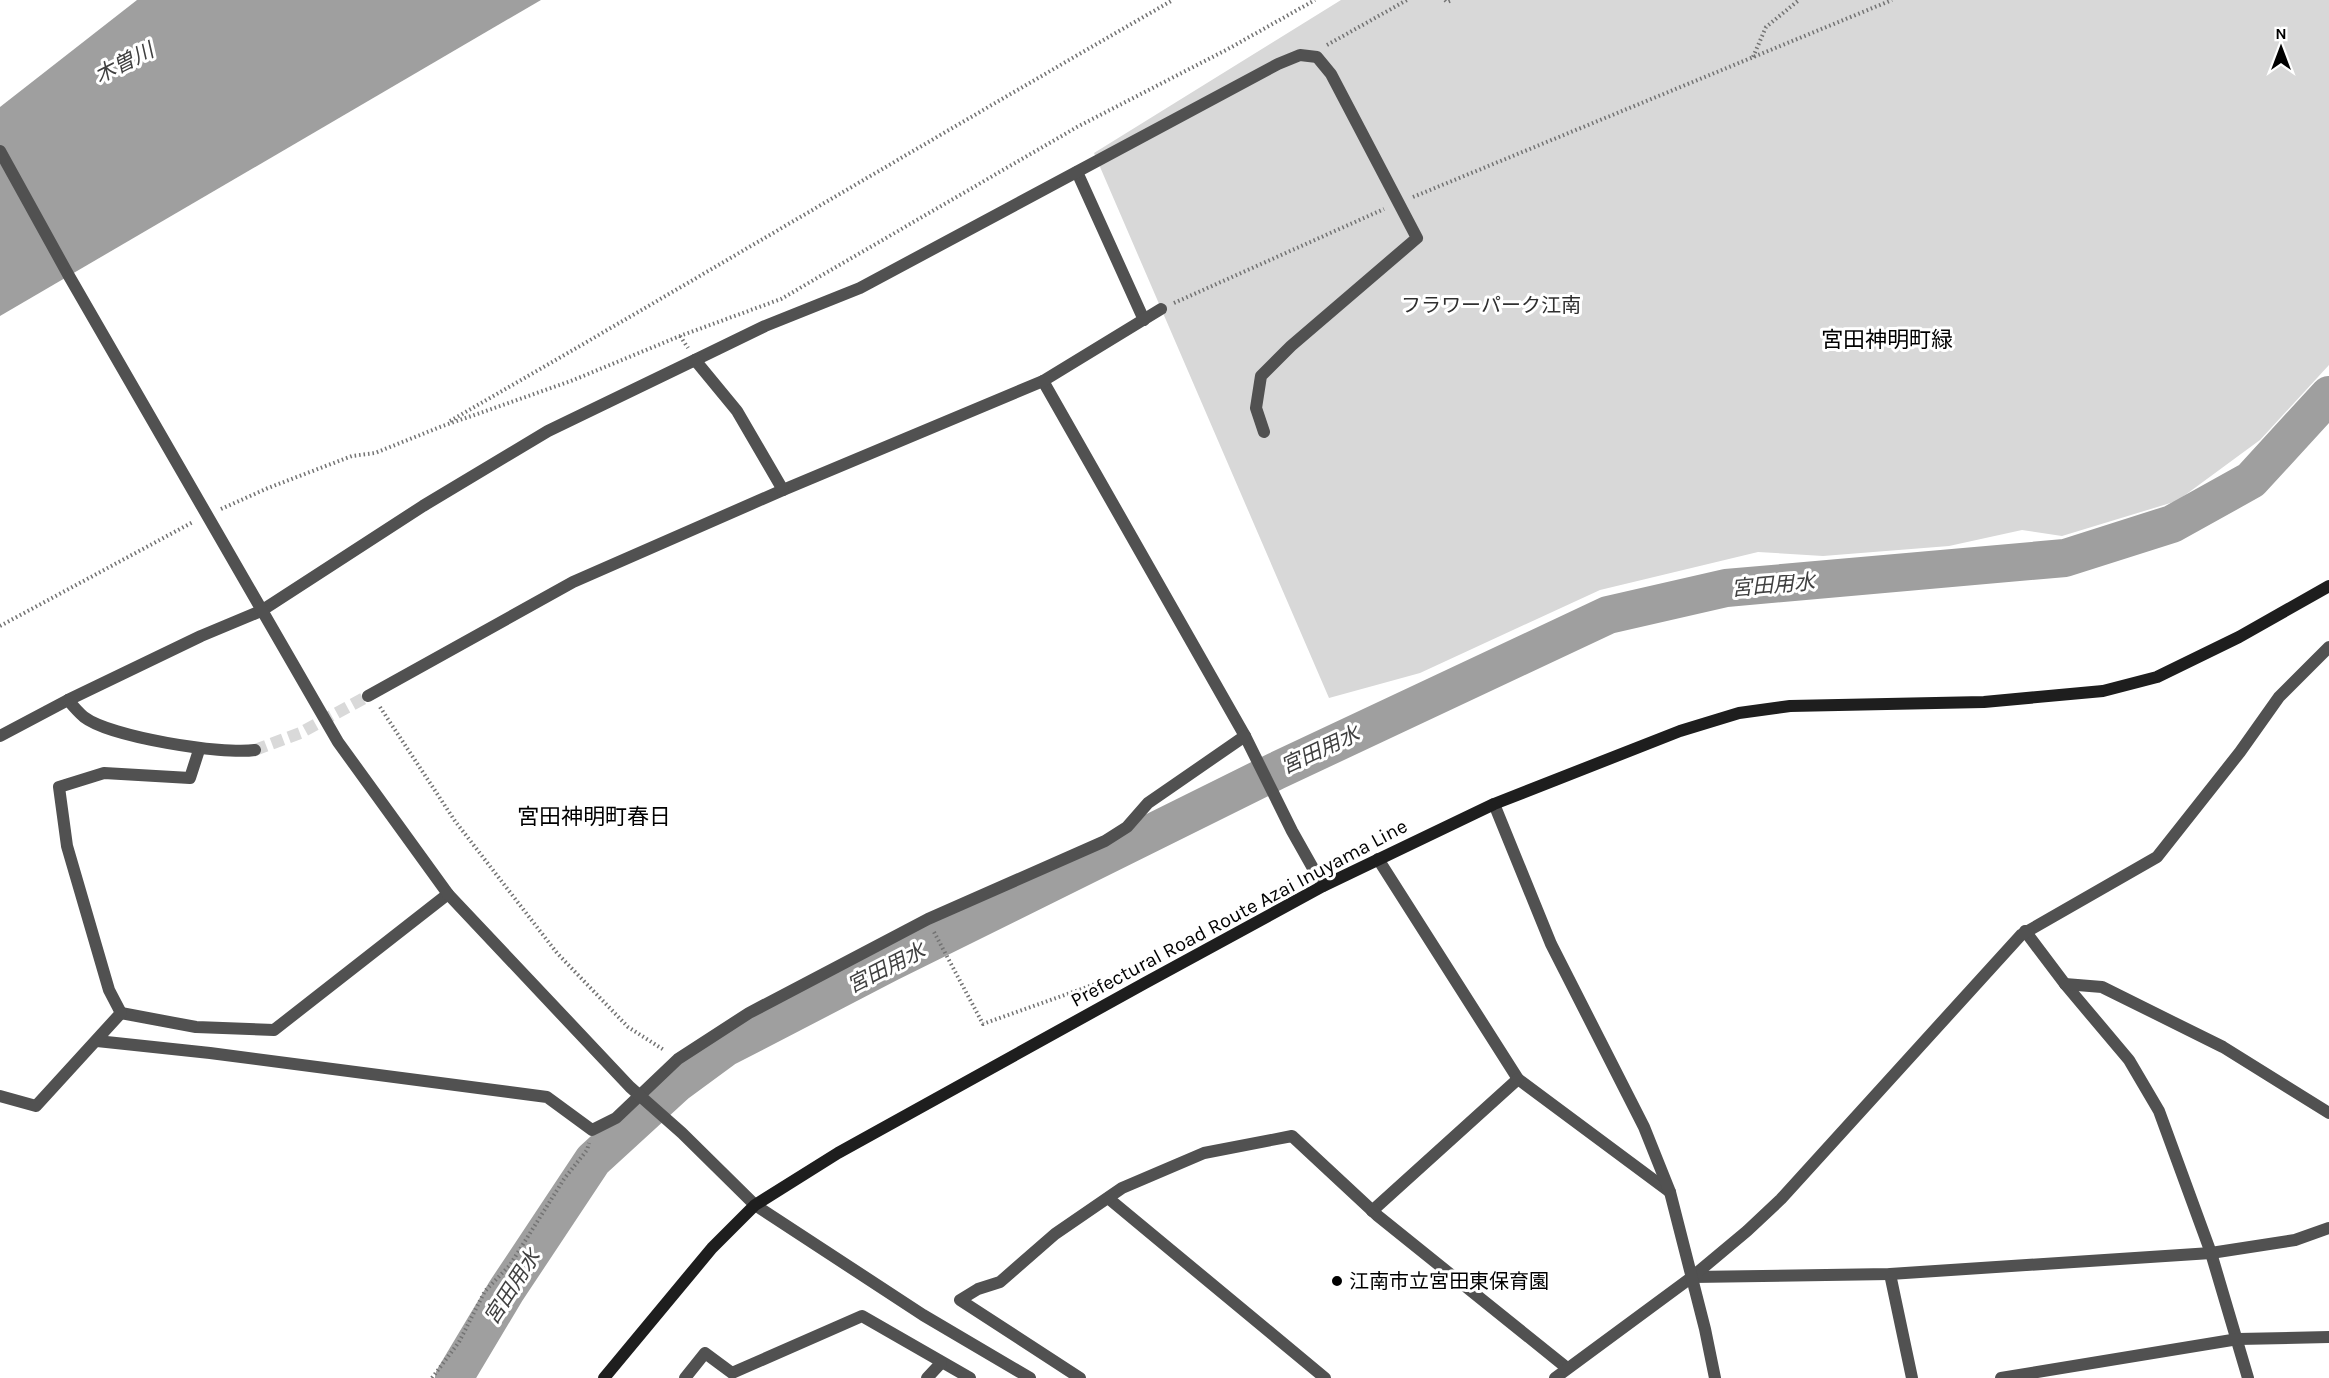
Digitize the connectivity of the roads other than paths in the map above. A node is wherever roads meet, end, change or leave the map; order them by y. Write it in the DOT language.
graph roads {
  1 [pos="0,151"];
  2 [pos="1077,172"];
  3 [pos="1161,309"];
  4 [pos="1144,320"];
  5 [pos="694,360"];
  6 [pos="1043,381"];
  7 [pos="1264,432"];
  8 [pos="783,490"];
  9 [pos="2329,586"];
  10 [pos="261,610"];
  11 [pos="2329,647"];
  12 [pos="370,695"];
  13 [pos="68,700"];
  14 [pos="0,736"];
  15 [pos="1245,736"];
  16 [pos="199,750"];
  17 [pos="255,750"];
  18 [pos="1494,804"];
  19 [pos="1378,860"];
  20 [pos="1323,886"];
  21 [pos="448,894"];
  22 [pos="2025,931"];
  23 [pos="2066,984"];
  24 [pos="121,1013"];
  25 [pos="97,1041"];
  26 [pos="1518,1079"];
  27 [pos="0,1096"];
  28 [pos="2329,1113"];
  29 [pos="1670,1192"];
  30 [pos="1108,1198"];
  31 [pos="755,1205"];
  32 [pos="1372,1211"];
  33 [pos="2329,1228"];
  34 [pos="2211,1253"];
  35 [pos="1890,1274"];
  36 [pos="1692,1277"];
  37 [pos="2329,1337"];
  38 [pos="2238,1339"];
  39 [pos="941,1363"];
  40 [pos="1567,1368"];
  41 [pos="603,1378"];
  42 [pos="685,1378"];
  43 [pos="927,1378"];
  44 [pos="970,1378"];
  45 [pos="1030,1378"];
  46 [pos="1080,1378"];
  47 [pos="1325,1378"];
  48 [pos="1555,1378"];
  49 [pos="1715,1378"];
  50 [pos="1912,1378"];
  51 [pos="2001,1378"];
  52 [pos="2248,1378"];
  1 -- 10 [label="street"];
  2 -- 4 [label="street"];
  2 -- 5 [label="street"];
  2 -- 7 [label="street"];
  3 -- 4 [label="street"];
  4 -- 6 [label="street"];
  5 -- 8 [label="street"];
  5 -- 10 [label="street"];
  6 -- 8 [label="street"];
  6 -- 15 [label="street"];
  8 -- 12 [label="street"];
  9 -- 18 [label="main road, Prefectural Road Route Azai Inuyama Line"];
  10 -- 13 [label="street"];
  10 -- 21 [label="street"];
  11 -- 22 [label="street"];
  13 -- 14 [label="street"];
  13 -- 16 [label="street"];
  15 -- 20 [label="street"];
  15 -- 25 [label="street"];
  16 -- 17 [label="street"];
  16 -- 24 [label="street"];
  18 -- 19 [label="main road, Prefectural Road Route Azai Inuyama Line"];
  18 -- 29 [label="street"];
  19 -- 20 [label="main road, Prefectural Road Route Azai Inuyama Line"];
  19 -- 26 [label="street"];
  20 -- 31 [label="main road, Prefectural Road Route Azai Inuyama Line"];
  21 -- 24 [label="street"];
  21 -- 31 [label="street"];
  22 -- 23 [label="street"];
  22 -- 36 [label="street"];
  23 -- 28 [label="street"];
  23 -- 34 [label="street"];
  24 -- 25 [label="street"];
  25 -- 27 [label="street"];
  26 -- 29 [label="street"];
  26 -- 32 [label="street"];
  29 -- 36 [label="street"];
  30 -- 32 [label="street"];
  30 -- 46 [label="street"];
  30 -- 47 [label="street"];
  31 -- 41 [label="main road, Prefectural Road Route Azai Inuyama Line"];
  31 -- 45 [label="street"];
  32 -- 40 [label="street"];
  33 -- 34 [label="street"];
  34 -- 35 [label="street"];
  34 -- 38 [label="street"];
  35 -- 36 [label="street"];
  35 -- 50 [label="street"];
  36 -- 40 [label="street"];
  36 -- 49 [label="street"];
  37 -- 38 [label="street"];
  38 -- 51 [label="street"];
  38 -- 52 [label="street"];
  39 -- 42 [label="street"];
  39 -- 43 [label="street"];
  39 -- 44 [label="street"];
  40 -- 48 [label="street"];
}
